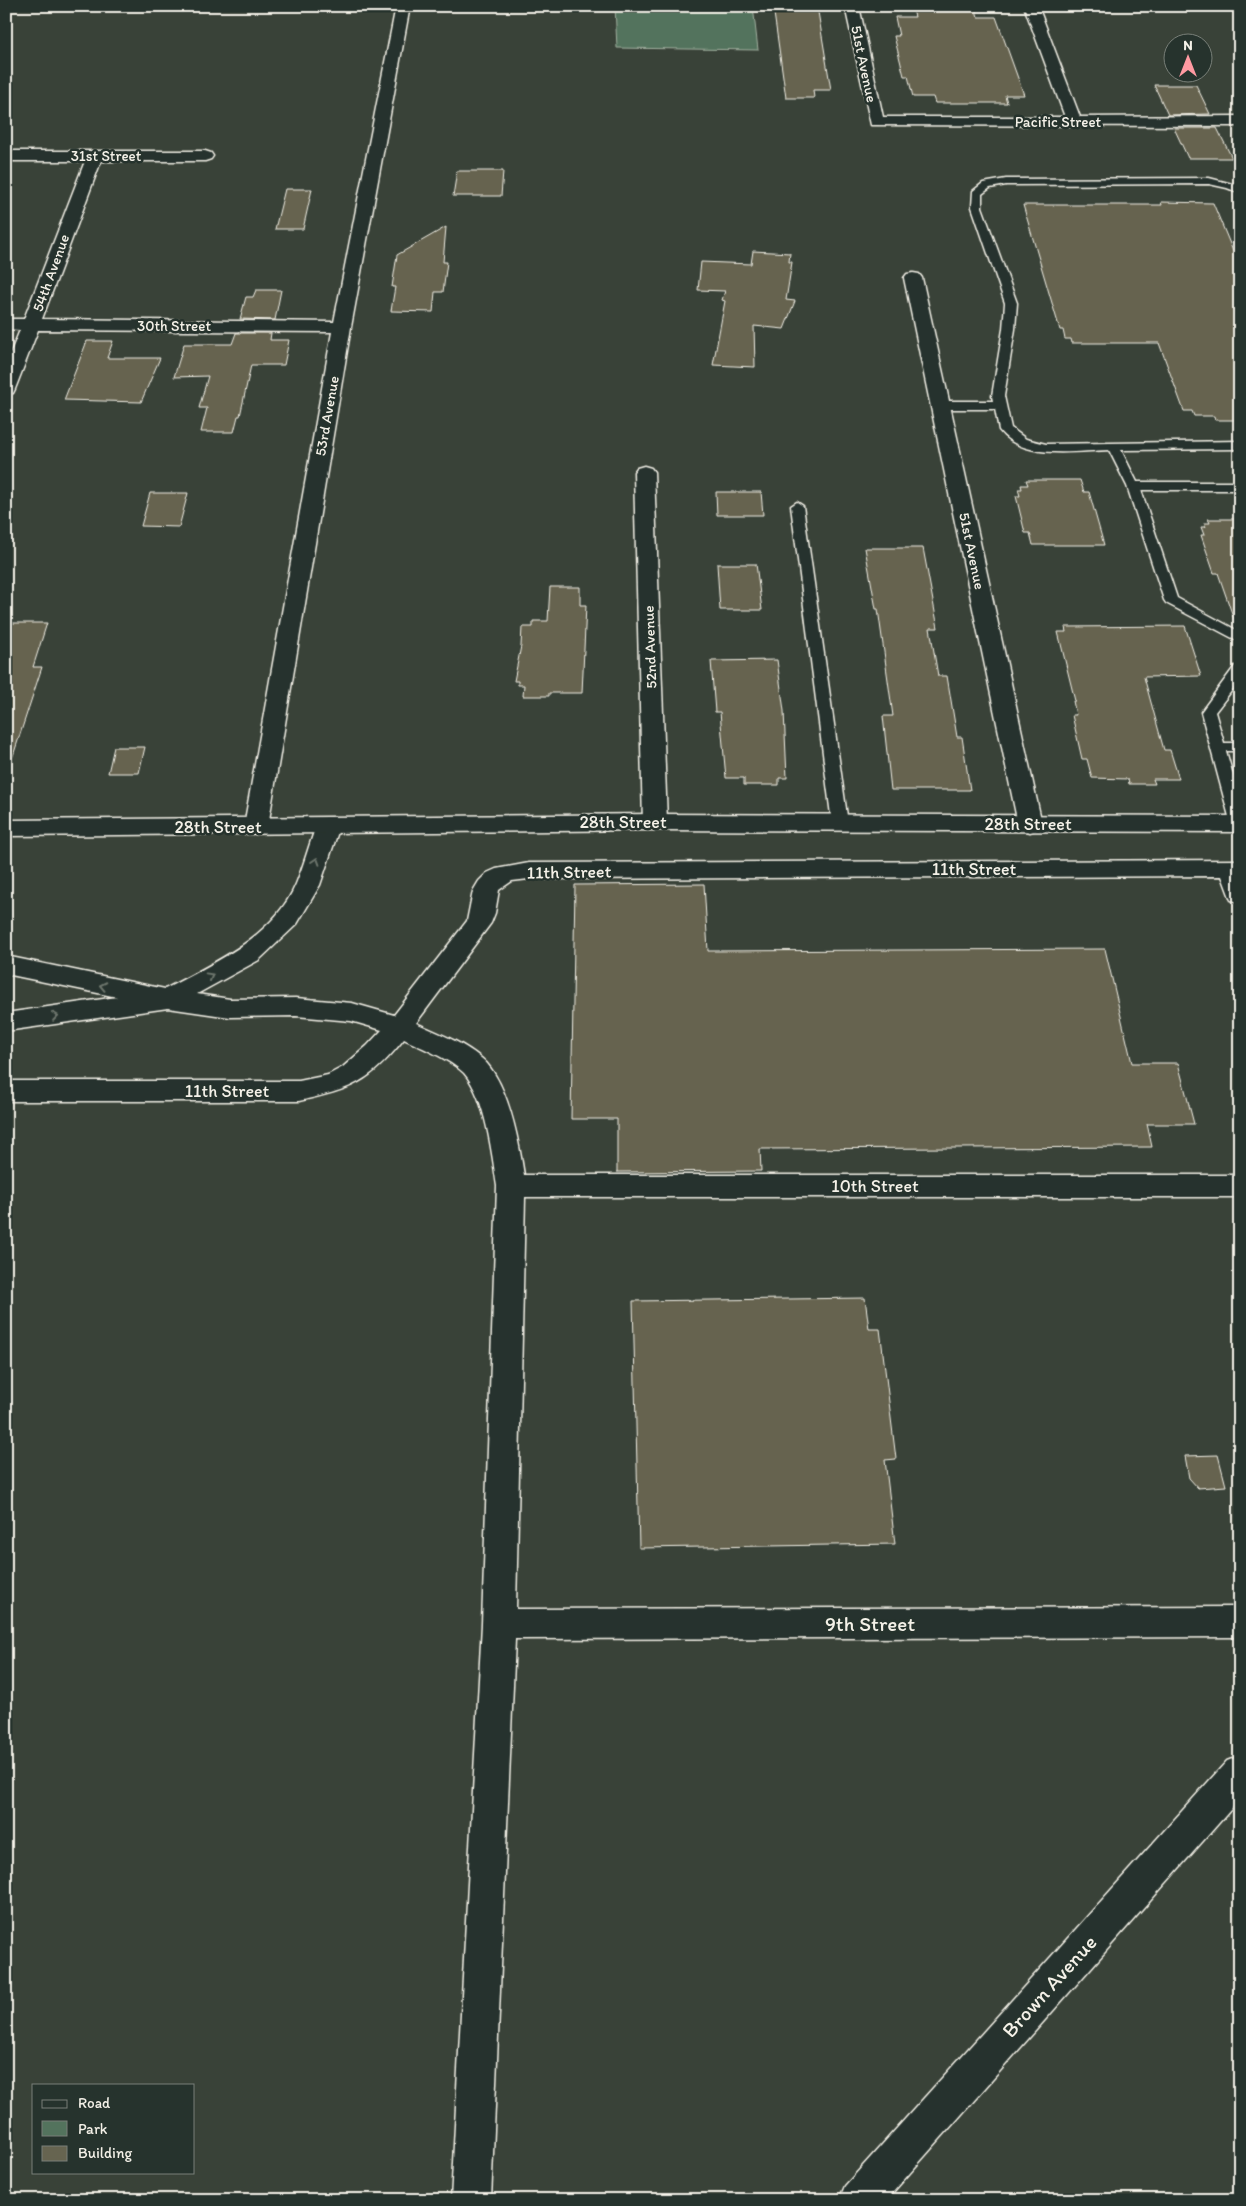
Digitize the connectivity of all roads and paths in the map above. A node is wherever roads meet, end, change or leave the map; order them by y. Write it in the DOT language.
graph roads {
  1 [pos="403,6"];
  2 [pos="852,6"];
  3 [pos="1031,6"];
  4 [pos="1240,121"];
  5 [pos="876,122"];
  6 [pos="1074,122"];
  7 [pos="6,156"];
  8 [pos="95,156"];
  9 [pos="205,156"];
  10 [pos="1240,190"];
  11 [pos="913,278"];
  12 [pos="6,324"];
  13 [pos="32,324"];
  14 [pos="342,327"];
  15 [pos="6,389"];
  16 [pos="1000,404"];
  17 [pos="940,405"];
  18 [pos="1240,445"];
  19 [pos="1113,446"];
  20 [pos="644,472"];
  21 [pos="1133,486"];
  22 [pos="1240,486"];
  23 [pos="796,506"];
  24 [pos="1240,638"];
  25 [pos="1240,669"];
  26 [pos="1218,747"];
  27 [pos="1240,747"];
  28 [pos="655,822"];
  29 [pos="840,823"];
  30 [pos="1030,824"];
  31 [pos="1239,824"];
  32 [pos="256,826"];
  33 [pos="328,826"];
  34 [pos="6,828"];
  35 [pos="1236,868"];
  36 [pos="1240,894"];
  37 [pos="6,966"];
  38 [pos="168,999"];
  39 [pos="6,1022"];
  40 [pos="399,1026"];
  41 [pos="6,1091"];
  42 [pos="511,1186"];
  43 [pos="1240,1186"];
  44 [pos="1240,1622"];
  45 [pos="499,1624"];
  46 [pos="1240,1773"];
  47 [pos="471,2200"];
  48 [pos="859,2200"];
  1 -- 14 [label="street, 53rd Avenue"];
  2 -- 5 [label="street, 51st Avenue"];
  3 -- 6 [label="street"];
  4 -- 6 [label="street, Pacific Street"];
  5 -- 6 [label="street, Pacific Street"];
  7 -- 8 [label="street, 31st Street"];
  8 -- 9 [label="street, 31st Street"];
  8 -- 13 [label="street, 54th Avenue"];
  10 -- 16 [label="lane"];
  11 -- 17 [label="street, 51st Avenue"];
  12 -- 13 [label="street, 30th Street"];
  13 -- 14 [label="street, 30th Street"];
  13 -- 15 [label="street, 54th Avenue"];
  14 -- 32 [label="street, 53rd Avenue"];
  16 -- 17 [label="lane"];
  16 -- 19 [label="lane"];
  17 -- 30 [label="street, 51st Avenue"];
  18 -- 19 [label="lane"];
  19 -- 21 [label="lane"];
  20 -- 28 [label="street, 52nd Avenue"];
  21 -- 22 [label="lane"];
  21 -- 24 [label="lane"];
  23 -- 29 [label="lane"];
  25 -- 26 [label="lane"];
  26 -- 27 [label="lane"];
  26 -- 31 [label="lane"];
  28 -- 29 [label="street, 28th Street"];
  28 -- 33 [label="street, 28th Street"];
  29 -- 30 [label="street, 28th Street"];
  30 -- 31 [label="street, 28th Street"];
  32 -- 33 [label="street, 28th Street"];
  32 -- 34 [label="street, 28th Street"];
  38 -- 33 [label="street, one-way"];
  35 -- 36 [label="street"];
  35 -- 40 [label="street, 11th Street"];
  38 -- 37 [label="street, one-way"];
  39 -- 38 [label="street, one-way"];
  38 -- 40 [label="street"];
  40 -- 41 [label="street, 11th Street"];
  40 -- 42 [label="street"];
  42 -- 43 [label="street, 10th Street"];
  42 -- 45 [label="street"];
  44 -- 45 [label="street, 9th Street"];
  45 -- 47 [label="street"];
  46 -- 48 [label="street, Brown Avenue"];
}
